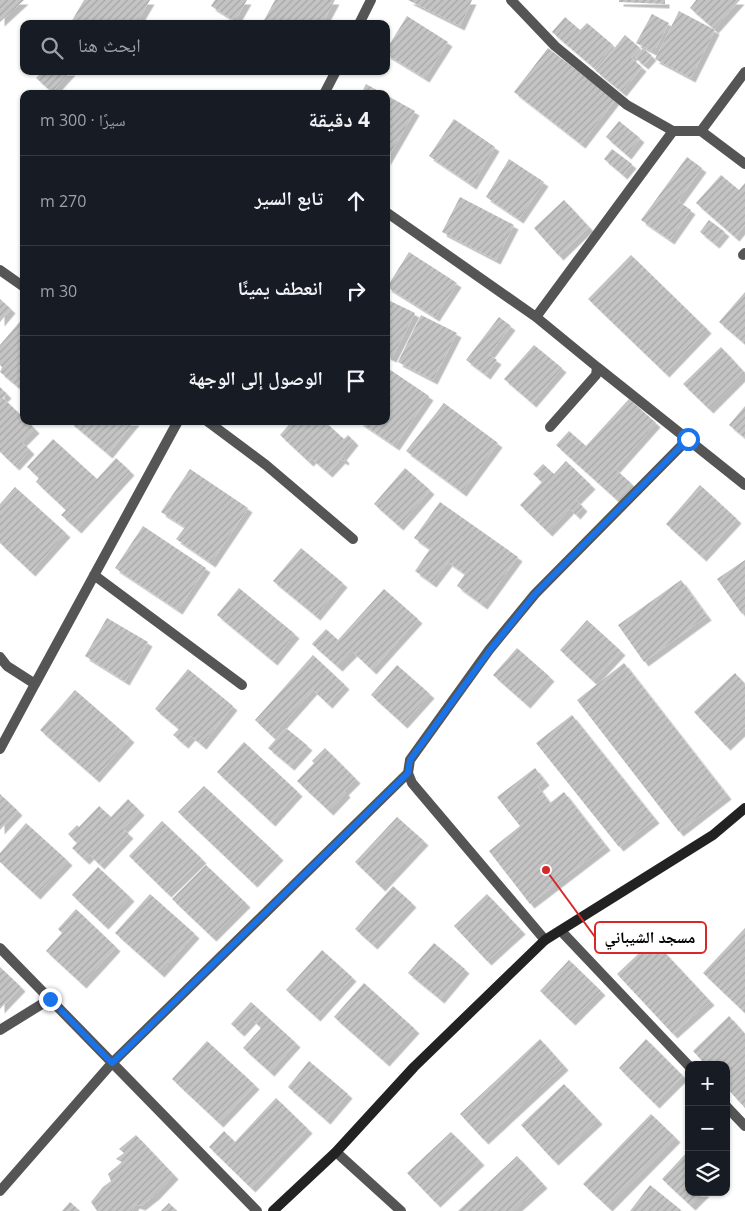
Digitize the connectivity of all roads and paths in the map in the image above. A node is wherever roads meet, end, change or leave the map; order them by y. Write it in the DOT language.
graph roads {
  1 [pos="371,0"];
  2 [pos="511,0"];
  3 [pos="361,20"];
  4 [pos="745,72"];
  5 [pos="334,75"];
  6 [pos="326,90"];
  7 [pos="673,131"];
  8 [pos="701,131"];
  9 [pos="745,164"];
  10 [pos="390,215"];
  11 [pos="0,270"];
  12 [pos="20,284"];
  13 [pos="536,317"];
  14 [pos="597,367"];
  15 [pos="176,425"];
  16 [pos="212,425"];
  17 [pos="550,427"];
  18 [pos="688,439"];
  19 [pos="745,485"];
  20 [pos="353,539"];
  21 [pos="94,575"];
  22 [pos="0,657"];
  23 [pos="35,684"];
  24 [pos="242,685"];
  25 [pos="0,749"];
  26 [pos="408,773"];
  27 [pos="745,808"];
  28 [pos="561,931"];
  29 [pos="545,940"];
  30 [pos="0,948"];
  31 [pos="50,999"];
  32 [pos="0,1030"];
  33 [pos="685,1062"];
  34 [pos="112,1063"];
  35 [pos="730,1110"];
  36 [pos="745,1126"];
  37 [pos="336,1152"];
  38 [pos="0,1191"];
  39 [pos="257,1211"];
  40 [pos="273,1211"];
  41 [pos="401,1211"];
  1 -- 3 [label="street"];
  2 -- 7 [label="street"];
  4 -- 8 [label="street"];
  5 -- 6 [label="street"];
  7 -- 8 [label="street"];
  7 -- 13 [label="street"];
  8 -- 9 [label="street"];
  10 -- 13 [label="street"];
  11 -- 12 [label="street"];
  13 -- 14 [label="street"];
  14 -- 17 [label="street"];
  14 -- 18 [label="street"];
  15 -- 21 [label="street"];
  16 -- 20 [label="street"];
  18 -- 19 [label="street"];
  18 -- 26 [label="street"];
  21 -- 23 [label="street"];
  21 -- 24 [label="street"];
  22 -- 23 [label="street"];
  23 -- 25 [label="street"];
  26 -- 29 [label="street"];
  26 -- 34 [label="street"];
  27 -- 28 [label="street"];
  28 -- 29 [label="street"];
  28 -- 33 [label="street"];
  29 -- 37 [label="street"];
  30 -- 31 [label="street"];
  31 -- 32 [label="street"];
  31 -- 34 [label="street"];
  34 -- 38 [label="street"];
  34 -- 39 [label="street"];
  35 -- 36 [label="street"];
  37 -- 40 [label="street"];
  37 -- 41 [label="street"];
}
